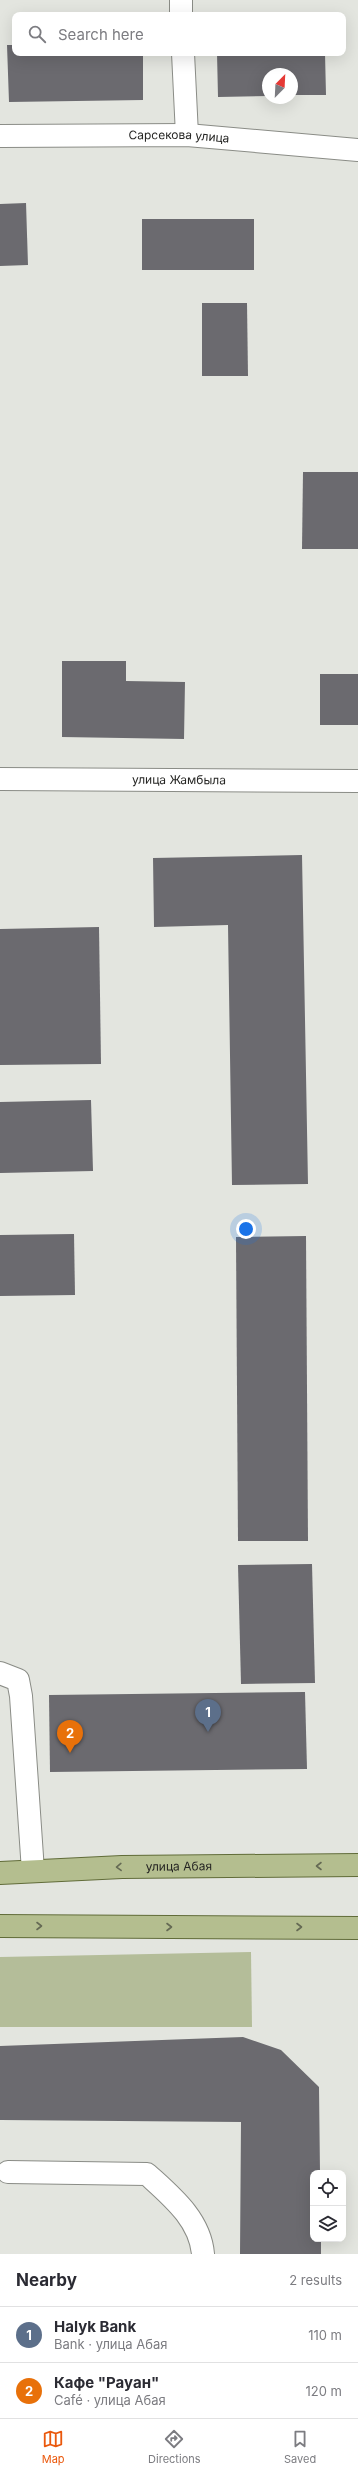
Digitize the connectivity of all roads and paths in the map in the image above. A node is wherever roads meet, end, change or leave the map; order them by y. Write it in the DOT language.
graph roads {
  1 [pos="181,0"];
  2 [pos="181,12"];
  3 [pos="183,56"];
  4 [pos="187,135"];
  5 [pos="0,136"];
  6 [pos="358,150"];
  7 [pos="0,778"];
  8 [pos="358,781"];
  9 [pos="0,1673"];
  10 [pos="358,1866"];
  11 [pos="33,1871"];
  12 [pos="0,1873"];
  13 [pos="0,1926"];
  14 [pos="358,1928"];
  15 [pos="8,2172"];
  16 [pos="202,2254"];
  1 -- 2 [label="street"];
  3 -- 4 [label="street"];
  4 -- 5 [label="street, Сарсекова улица"];
  4 -- 6 [label="street, Сарсекова улица"];
  7 -- 8 [label="street, улица Жамбыла"];
  9 -- 11 [label="street"];
  10 -- 11 [label="main road, улица Абая, one-way"];
  11 -- 12 [label="main road, улица Абая"];
  13 -- 14 [label="main road, one-way"];
  15 -- 16 [label="street"];
}
